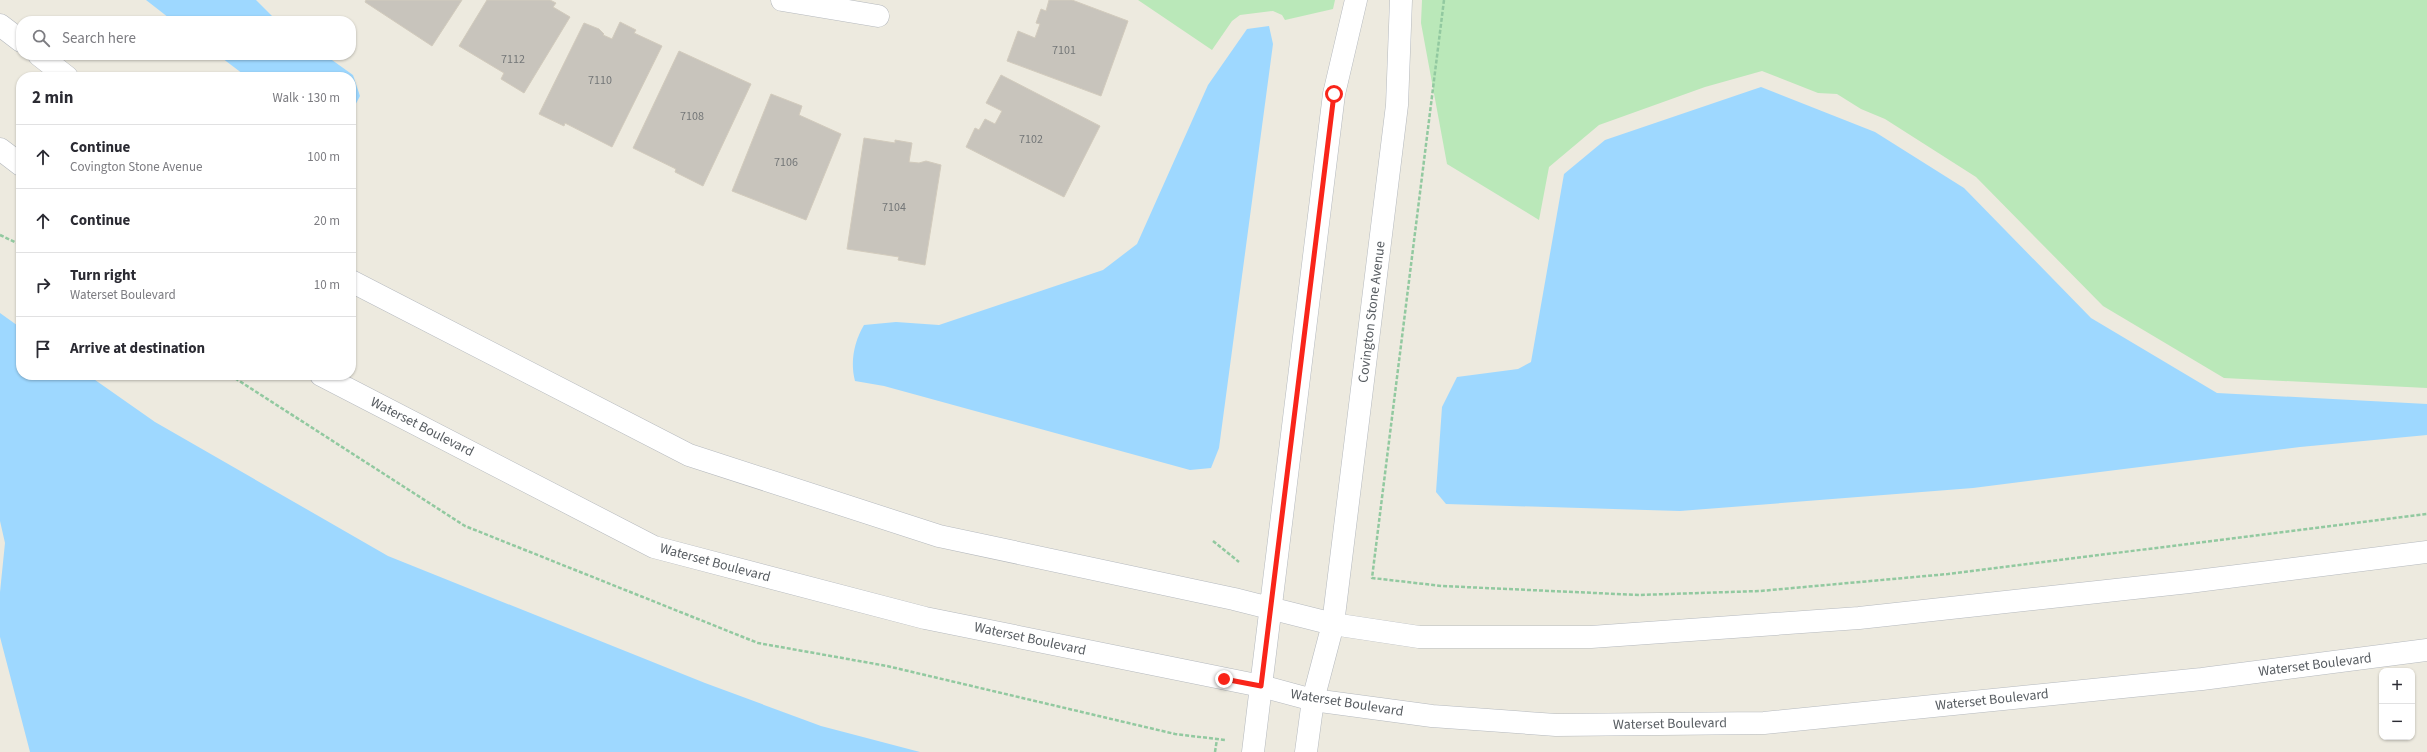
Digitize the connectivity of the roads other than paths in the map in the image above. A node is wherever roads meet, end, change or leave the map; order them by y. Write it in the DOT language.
graph roads {
  1 [pos="782,0"];
  2 [pos="1356,0"];
  3 [pos="1402,0"];
  4 [pos="878,16"];
  5 [pos="0,25"];
  6 [pos="16,37"];
  7 [pos="45,60"];
  8 [pos="60,72"];
  9 [pos="0,149"];
  10 [pos="16,161"];
  11 [pos="356,283"];
  12 [pos="331,380"];
  13 [pos="2427,552"];
  14 [pos="1270,607"];
  15 [pos="1333,624"];
  16 [pos="2427,650"];
  17 [pos="1261,686"];
  18 [pos="1313,700"];
  19 [pos="1253,752"];
  20 [pos="1306,752"];
  1 -- 4 [label="street"];
  2 -- 14 [label="street"];
  3 -- 15 [label="street, Covington Stone Avenue"];
  5 -- 6 [label="street"];
  7 -- 8 [label="street"];
  9 -- 10 [label="street"];
  11 -- 14 [label="street"];
  12 -- 17 [label="street, Waterset Boulevard"];
  13 -- 15 [label="street"];
  14 -- 15 [label="street"];
  14 -- 17 [label="street"];
  15 -- 18 [label="street, Covington Stone Avenue"];
  16 -- 18 [label="street, Waterset Boulevard"];
  17 -- 18 [label="street, Waterset Boulevard"];
  17 -- 19 [label="street"];
  18 -- 20 [label="street"];
}
